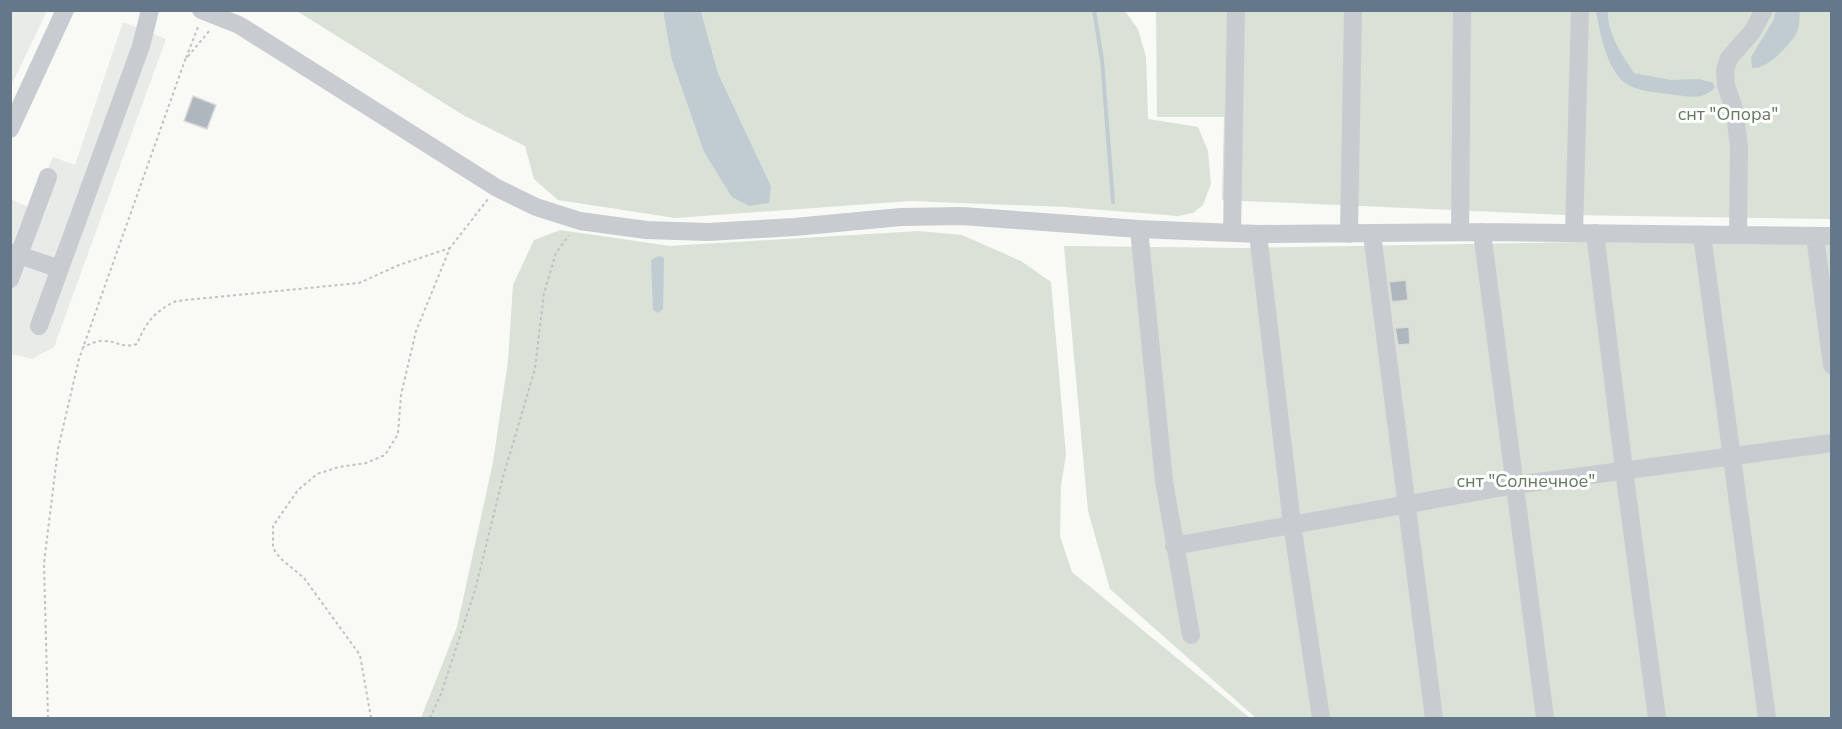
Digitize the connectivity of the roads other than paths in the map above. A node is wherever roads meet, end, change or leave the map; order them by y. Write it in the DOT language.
graph roads {
  1 [pos="65,10"];
  2 [pos="150,10"];
  3 [pos="1236,10"];
  4 [pos="1353,10"];
  5 [pos="1461,10"];
  6 [pos="1580,10"];
  7 [pos="1764,10"];
  8 [pos="207,13"];
  9 [pos="10,129"];
  10 [pos="48,177"];
  11 [pos="1139,229"];
  12 [pos="1460,232"];
  13 [pos="1482,232"];
  14 [pos="1232,233"];
  15 [pos="1574,233"];
  16 [pos="1595,233"];
  17 [pos="1258,234"];
  18 [pos="1349,234"];
  19 [pos="1372,234"];
  20 [pos="1702,235"];
  21 [pos="1738,235"];
  22 [pos="1823,236"];
  23 [pos="15,254"];
  24 [pos="60,269"];
  25 [pos="10,279"];
  26 [pos="39,326"];
  27 [pos="1832,365"];
  28 [pos="1832,443"];
  29 [pos="1733,456"];
  30 [pos="1624,470"];
  31 [pos="1515,484"];
  32 [pos="1405,503"];
  33 [pos="1292,524"];
  34 [pos="1174,546"];
  35 [pos="1191,635"];
  36 [pos="1322,718"];
  37 [pos="1434,718"];
  38 [pos="1545,718"];
  39 [pos="1657,718"];
  40 [pos="1767,718"];
  1 -- 9 [label="street"];
  2 -- 24 [label="street"];
  3 -- 14 [label="street"];
  4 -- 18 [label="street"];
  5 -- 12 [label="street"];
  6 -- 15 [label="street"];
  7 -- 21 [label="street"];
  8 -- 11 [label="street"];
  10 -- 23 [label="street"];
  11 -- 14 [label="street"];
  11 -- 34 [label="street"];
  12 -- 13 [label="street"];
  12 -- 19 [label="street"];
  13 -- 15 [label="street"];
  13 -- 31 [label="street"];
  14 -- 17 [label="street"];
  15 -- 16 [label="street"];
  16 -- 20 [label="street"];
  16 -- 30 [label="street"];
  17 -- 18 [label="street"];
  17 -- 33 [label="street"];
  18 -- 19 [label="street"];
  19 -- 32 [label="street"];
  20 -- 21 [label="street"];
  20 -- 29 [label="street"];
  21 -- 22 [label="street"];
  22 -- 27 [label="street"];
  23 -- 24 [label="street"];
  23 -- 25 [label="street"];
  24 -- 26 [label="street"];
  28 -- 29 [label="street"];
  29 -- 30 [label="street"];
  29 -- 40 [label="street"];
  30 -- 31 [label="street"];
  30 -- 39 [label="street"];
  31 -- 32 [label="street"];
  31 -- 38 [label="street"];
  32 -- 33 [label="street"];
  32 -- 37 [label="street"];
  33 -- 34 [label="street"];
  33 -- 36 [label="street"];
  34 -- 35 [label="street"];
}
